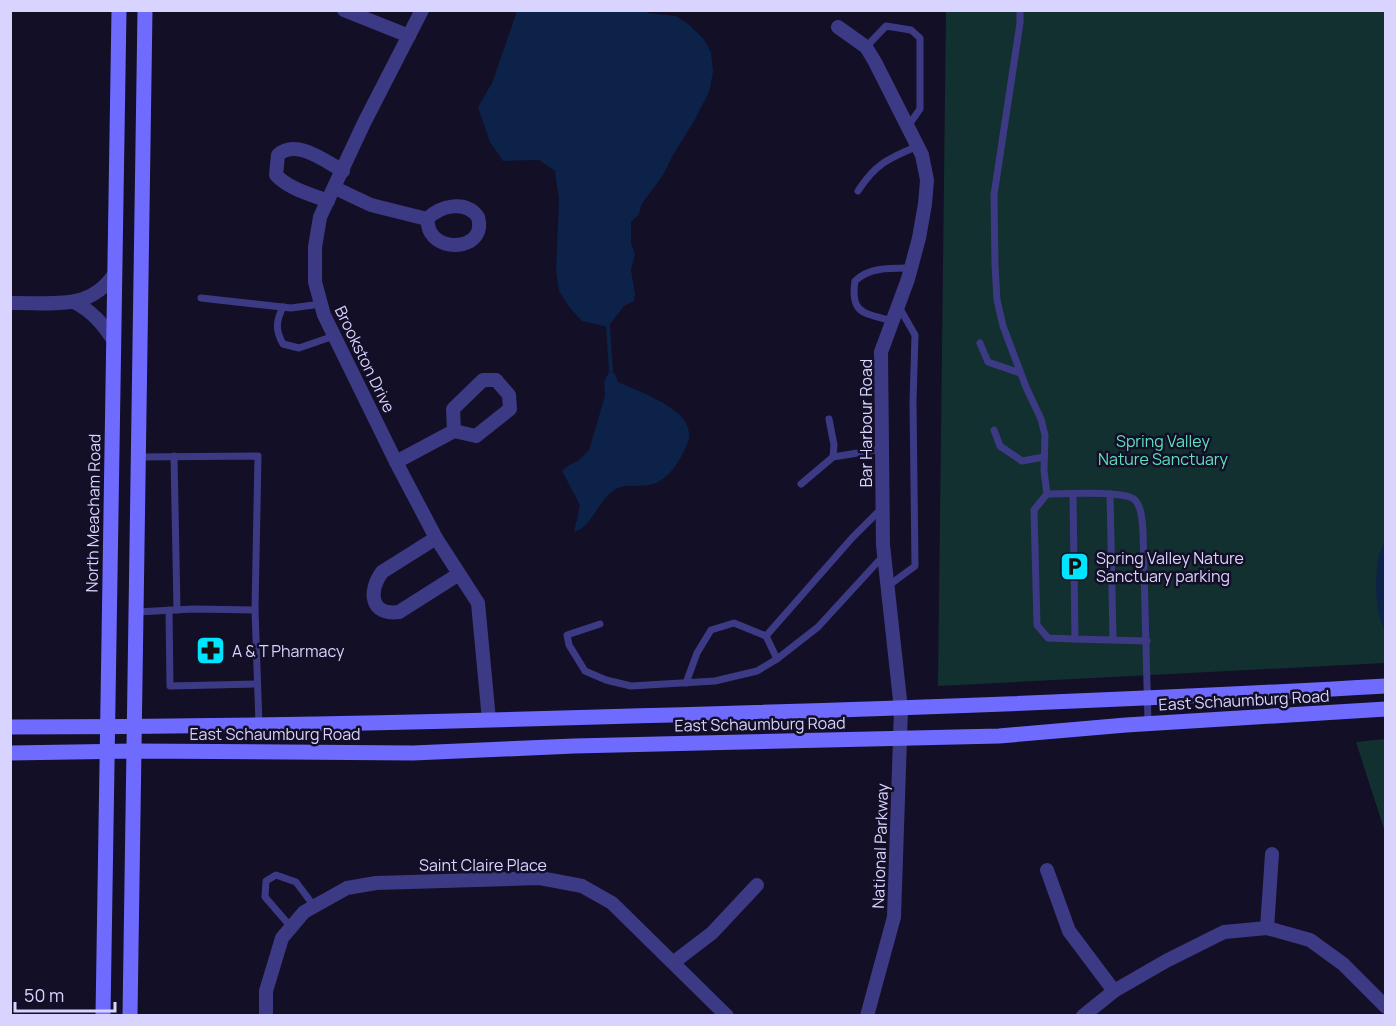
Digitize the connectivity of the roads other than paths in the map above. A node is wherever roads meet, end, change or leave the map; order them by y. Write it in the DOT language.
graph roads {
  1 [pos="119,10"];
  2 [pos="145,10"];
  3 [pos="344,10"];
  4 [pos="422,10"];
  5 [pos="1020,10"];
  6 [pos="838,27"];
  7 [pos="409,36"];
  8 [pos="866,46"];
  9 [pos="908,126"];
  10 [pos="918,146"];
  11 [pos="343,171"];
  12 [pos="335,188"];
  13 [pos="858,191"];
  14 [pos="328,201"];
  15 [pos="427,219"];
  16 [pos="911,268"];
  17 [pos="115,273"];
  18 [pos="201,298"];
  19 [pos="74,302"];
  20 [pos="10,303"];
  21 [pos="321,304"];
  22 [pos="898,305"];
  23 [pos="283,307"];
  24 [pos="892,321"];
  25 [pos="334,336"];
  26 [pos="114,341"];
  27 [pos="980,343"];
  28 [pos="1020,373"];
  29 [pos="829,419"];
  30 [pos="994,430"];
  31 [pos="454,431"];
  32 [pos="882,449"];
  33 [pos="174,456"];
  34 [pos="139,457"];
  35 [pos="833,457"];
  36 [pos="1044,457"];
  37 [pos="396,462"];
  38 [pos="801,484"];
  39 [pos="1047,494"];
  40 [pos="1073,494"];
  41 [pos="1110,494"];
  42 [pos="882,508"];
  43 [pos="436,538"];
  44 [pos="884,555"];
  45 [pos="459,574"];
  46 [pos="888,586"];
  47 [pos="173,610"];
  48 [pos="255,610"];
  49 [pos="137,612"];
  50 [pos="600,624"];
  51 [pos="766,636"];
  52 [pos="1075,639"];
  53 [pos="1113,639"];
  54 [pos="1147,641"];
  55 [pos="777,659"];
  56 [pos="686,683"];
  57 [pos="257,684"];
  58 [pos="1386,686"];
  59 [pos="1146,699"];
  60 [pos="901,709"];
  61 [pos="1386,710"];
  62 [pos="489,720"];
  63 [pos="1148,723"];
  64 [pos="259,725"];
  65 [pos="10,727"];
  66 [pos="106,727"];
  67 [pos="136,727"];
  68 [pos="900,738"];
  69 [pos="134,751"];
  70 [pos="106,752"];
  71 [pos="10,753"];
  72 [pos="1272,854"];
  73 [pos="1047,870"];
  74 [pos="757,885"];
  75 [pos="309,909"];
  76 [pos="291,927"];
  77 [pos="1266,928"];
  78 [pos="674,962"];
  79 [pos="1114,991"];
  80 [pos="1386,1007"];
  81 [pos="103,1016"];
  82 [pos="130,1016"];
  83 [pos="266,1016"];
  84 [pos="727,1016"];
  85 [pos="867,1016"];
  86 [pos="1083,1016"];
  1 -- 17 [label="main road, North Meacham Road"];
  2 -- 34 [label="main road"];
  3 -- 7 [label="street"];
  4 -- 7 [label="street, Brookston Drive"];
  5 -- 28 [label="lane"];
  6 -- 8 [label="street, Bar Harbour Road"];
  7 -- 11 [label="street, Brookston Drive"];
  8 -- 9 [label="street, Bar Harbour Road"];
  8 -- 9 [label="lane"];
  9 -- 10 [label="street, Bar Harbour Road"];
  10 -- 13 [label="lane"];
  10 -- 16 [label="street, Bar Harbour Road"];
  11 -- 12 [label="street, Brookston Drive"];
  11 -- 14 [label="street"];
  12 -- 14 [label="street, Brookston Drive"];
  12 -- 15 [label="street"];
  14 -- 21 [label="street, Brookston Drive"];
  16 -- 22 [label="street, Bar Harbour Road"];
  16 -- 24 [label="lane"];
  17 -- 19 [label="street"];
  17 -- 26 [label="main road, North Meacham Road"];
  18 -- 23 [label="lane"];
  19 -- 20 [label="street"];
  19 -- 26 [label="street"];
  21 -- 23 [label="lane"];
  21 -- 25 [label="street, Brookston Drive"];
  22 -- 24 [label="street, Bar Harbour Road"];
  22 -- 46 [label="lane"];
  23 -- 25 [label="lane"];
  24 -- 32 [label="street, Bar Harbour Road"];
  25 -- 37 [label="street, Brookston Drive"];
  26 -- 66 [label="main road, North Meacham Road"];
  27 -- 28 [label="lane"];
  28 -- 36 [label="lane"];
  29 -- 35 [label="lane"];
  30 -- 36 [label="lane"];
  31 -- 31 [label="street"];
  31 -- 37 [label="street"];
  32 -- 35 [label="lane"];
  32 -- 42 [label="street, Bar Harbour Road"];
  33 -- 34 [label="lane"];
  33 -- 47 [label="lane"];
  33 -- 48 [label="lane"];
  34 -- 49 [label="main road"];
  35 -- 38 [label="lane"];
  36 -- 39 [label="lane"];
  37 -- 43 [label="street, Brookston Drive"];
  39 -- 40 [label="lane"];
  39 -- 52 [label="lane"];
  40 -- 41 [label="lane"];
  40 -- 52 [label="lane"];
  41 -- 53 [label="lane"];
  41 -- 54 [label="lane"];
  42 -- 44 [label="street, Bar Harbour Road"];
  42 -- 51 [label="lane"];
  43 -- 45 [label="street, Brookston Drive"];
  43 -- 45 [label="street"];
  44 -- 46 [label="street, Bar Harbour Road"];
  44 -- 55 [label="lane"];
  45 -- 62 [label="street, Brookston Drive"];
  46 -- 60 [label="street, Bar Harbour Road"];
  47 -- 48 [label="lane"];
  47 -- 49 [label="lane"];
  47 -- 57 [label="lane"];
  48 -- 57 [label="lane"];
  49 -- 67 [label="main road"];
  50 -- 56 [label="lane"];
  51 -- 55 [label="lane"];
  51 -- 56 [label="lane"];
  52 -- 53 [label="lane"];
  53 -- 54 [label="lane"];
  54 -- 59 [label="lane"];
  55 -- 56 [label="lane"];
  57 -- 64 [label="lane"];
  58 -- 59 [label="main road, East Schaumburg Road"];
  59 -- 60 [label="main road, East Schaumburg Road"];
  59 -- 63 [label="lane"];
  60 -- 62 [label="main road, East Schaumburg Road"];
  60 -- 68 [label="street, National Parkway"];
  61 -- 63 [label="main road, East Schaumburg Road"];
  62 -- 64 [label="main road, East Schaumburg Road"];
  63 -- 68 [label="main road, East Schaumburg Road"];
  64 -- 67 [label="main road, East Schaumburg Road"];
  65 -- 66 [label="main road, East Schaumburg Road"];
  66 -- 67 [label="main road, East Schaumburg Road"];
  66 -- 70 [label="main road, North Meacham Road"];
  67 -- 69 [label="main road"];
  68 -- 69 [label="main road, East Schaumburg Road"];
  68 -- 85 [label="street, National Parkway"];
  69 -- 70 [label="main road, East Schaumburg Road"];
  69 -- 82 [label="main road"];
  70 -- 71 [label="main road, East Schaumburg Road"];
  70 -- 81 [label="main road, North Meacham Road"];
  72 -- 77 [label="street"];
  73 -- 79 [label="street"];
  74 -- 78 [label="street"];
  75 -- 76 [label="street"];
  75 -- 76 [label="lane"];
  75 -- 78 [label="street, Saint Claire Place"];
  76 -- 83 [label="street"];
  77 -- 79 [label="street"];
  77 -- 80 [label="street"];
  78 -- 84 [label="street, Saint Claire Place"];
  79 -- 86 [label="street"];
}
